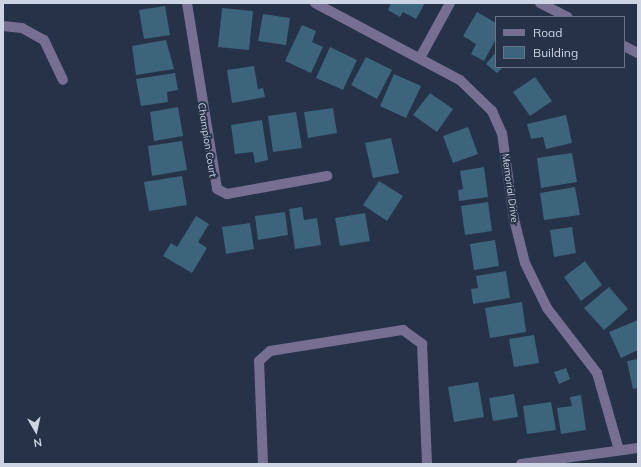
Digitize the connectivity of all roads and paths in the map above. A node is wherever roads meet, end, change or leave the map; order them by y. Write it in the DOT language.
graph roads {
  1 [pos="187,3"];
  2 [pos="315,3"];
  3 [pos="450,3"];
  4 [pos="540,3"];
  5 [pos="566,16"];
  6 [pos="3,26"];
  7 [pos="625,46"];
  8 [pos="638,53"];
  9 [pos="421,56"];
  10 [pos="64,80"];
  11 [pos="327,176"];
  12 [pos="638,448"];
  13 [pos="619,450"];
  14 [pos="263,464"];
  15 [pos="426,464"];
  16 [pos="520,464"];
  1 -- 11 [label="street, Champion Court"];
  2 -- 9 [label="street, Memorial Drive"];
  3 -- 9 [label="street"];
  4 -- 5 [label="street"];
  6 -- 10 [label="street"];
  7 -- 8 [label="street"];
  9 -- 13 [label="street, Memorial Drive"];
  12 -- 13 [label="street"];
  13 -- 16 [label="street"];
  14 -- 15 [label="street"];
}
